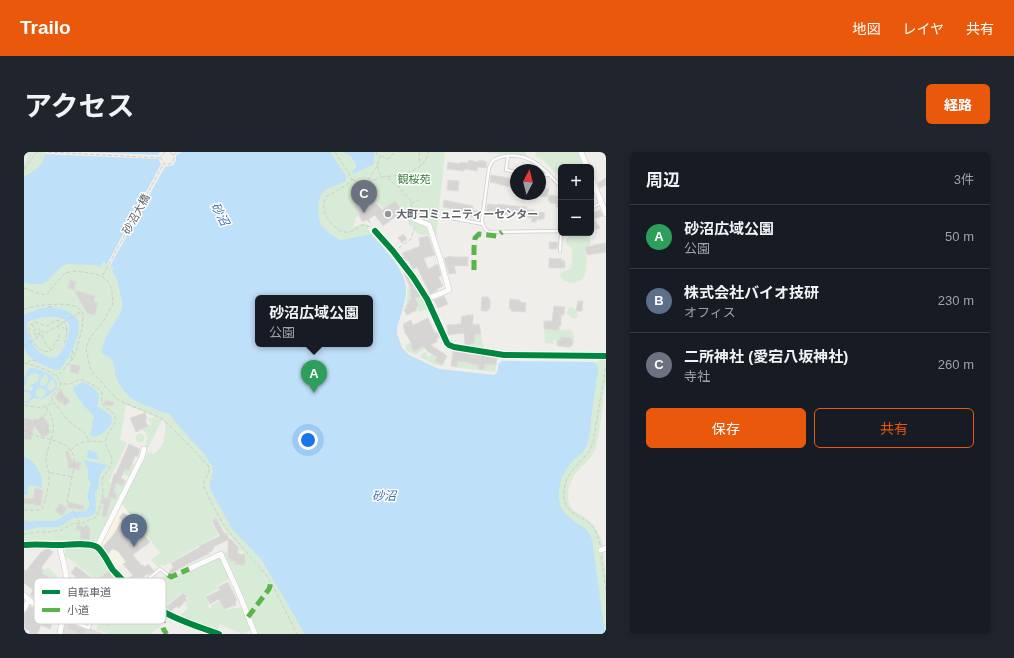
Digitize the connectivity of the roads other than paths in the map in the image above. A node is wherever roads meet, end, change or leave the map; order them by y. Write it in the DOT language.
graph roads {
  1 [pos="581,152"];
  2 [pos="508,156"];
  3 [pos="586,164"];
  4 [pos="510,171"];
  5 [pos="546,175"];
  6 [pos="550,175"];
  7 [pos="594,183"];
  8 [pos="558,184"];
  9 [pos="602,203"];
  10 [pos="594,207"];
  11 [pos="606,214"];
  12 [pos="414,218"];
  13 [pos="451,218"];
  14 [pos="483,224"];
  15 [pos="375,231"];
  16 [pos="558,232"];
  17 [pos="561,236"];
  18 [pos="560,251"];
  19 [pos="427,299"];
  20 [pos="606,356"];
  21 [pos="144,449"];
  22 [pos="24,545"];
  23 [pos="59,545"];
  24 [pos="97,547"];
  25 [pos="189,569"];
  26 [pos="168,575"];
  27 [pos="66,578"];
  28 [pos="121,578"];
  29 [pos="149,578"];
  30 [pos="24,595"];
  31 [pos="29,600"];
  32 [pos="34,604"];
  33 [pos="24,609"];
  34 [pos="166,614"];
  35 [pos="61,624"];
  36 [pos="76,624"];
  37 [pos="90,624"];
  38 [pos="60,634"];
  39 [pos="219,634"];
  40 [pos="255,634"];
  1 -- 3 [label="street"];
  2 -- 4 [label="lane"];
  2 -- 6 [label="lane"];
  2 -- 14 [label="lane"];
  5 -- 6 [label="lane"];
  6 -- 8 [label="lane"];
  7 -- 9 [label="street"];
  9 -- 10 [label="lane"];
  9 -- 11 [label="street"];
  12 -- 19 [label="street"];
  13 -- 14 [label="lane"];
  14 -- 16 [label="lane"];
  15 -- 19 [label="street"];
  17 -- 18 [label="lane"];
  19 -- 20 [label="street"];
  21 -- 24 [label="street"];
  22 -- 23 [label="street"];
  23 -- 24 [label="street"];
  23 -- 27 [label="street"];
  24 -- 28 [label="street"];
  25 -- 40 [label="street"];
  26 -- 29 [label="lane"];
  30 -- 31 [label="street"];
  31 -- 32 [label="street"];
  31 -- 33 [label="street"];
  34 -- 39 [label="street"];
  35 -- 38 [label="street"];
  36 -- 37 [label="lane"];
}
